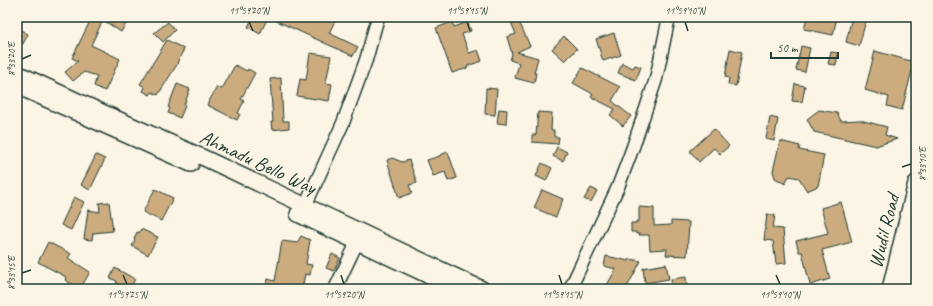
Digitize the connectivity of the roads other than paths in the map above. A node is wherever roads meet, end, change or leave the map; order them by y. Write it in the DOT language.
graph roads {
  1 [pos="378,17"];
  2 [pos="669,17"];
  3 [pos="17,73"];
  4 [pos="17,86"];
  5 [pos="916,183"];
  6 [pos="304,210"];
  7 [pos="916,232"];
  8 [pos="360,237"];
  9 [pos="335,289"];
  10 [pos="456,289"];
  11 [pos="482,289"];
  12 [pos="570,289"];
  13 [pos="890,289"];
  14 [pos="902,289"];
  1 -- 6 [label="street"];
  2 -- 12 [label="street"];
  3 -- 6 [label="main road, Ahmadu Bello Way"];
  4 -- 6 [label="main road, Ahmadu Bello Way"];
  5 -- 13 [label="main road, Wudil Road"];
  6 -- 8 [label="main road, Ahmadu Bello Way"];
  7 -- 14 [label="main road, Wudil Road"];
  8 -- 9 [label="street"];
  8 -- 10 [label="main road, Ahmadu Bello Way"];
  8 -- 11 [label="main road, Ahmadu Bello Way"];
}
